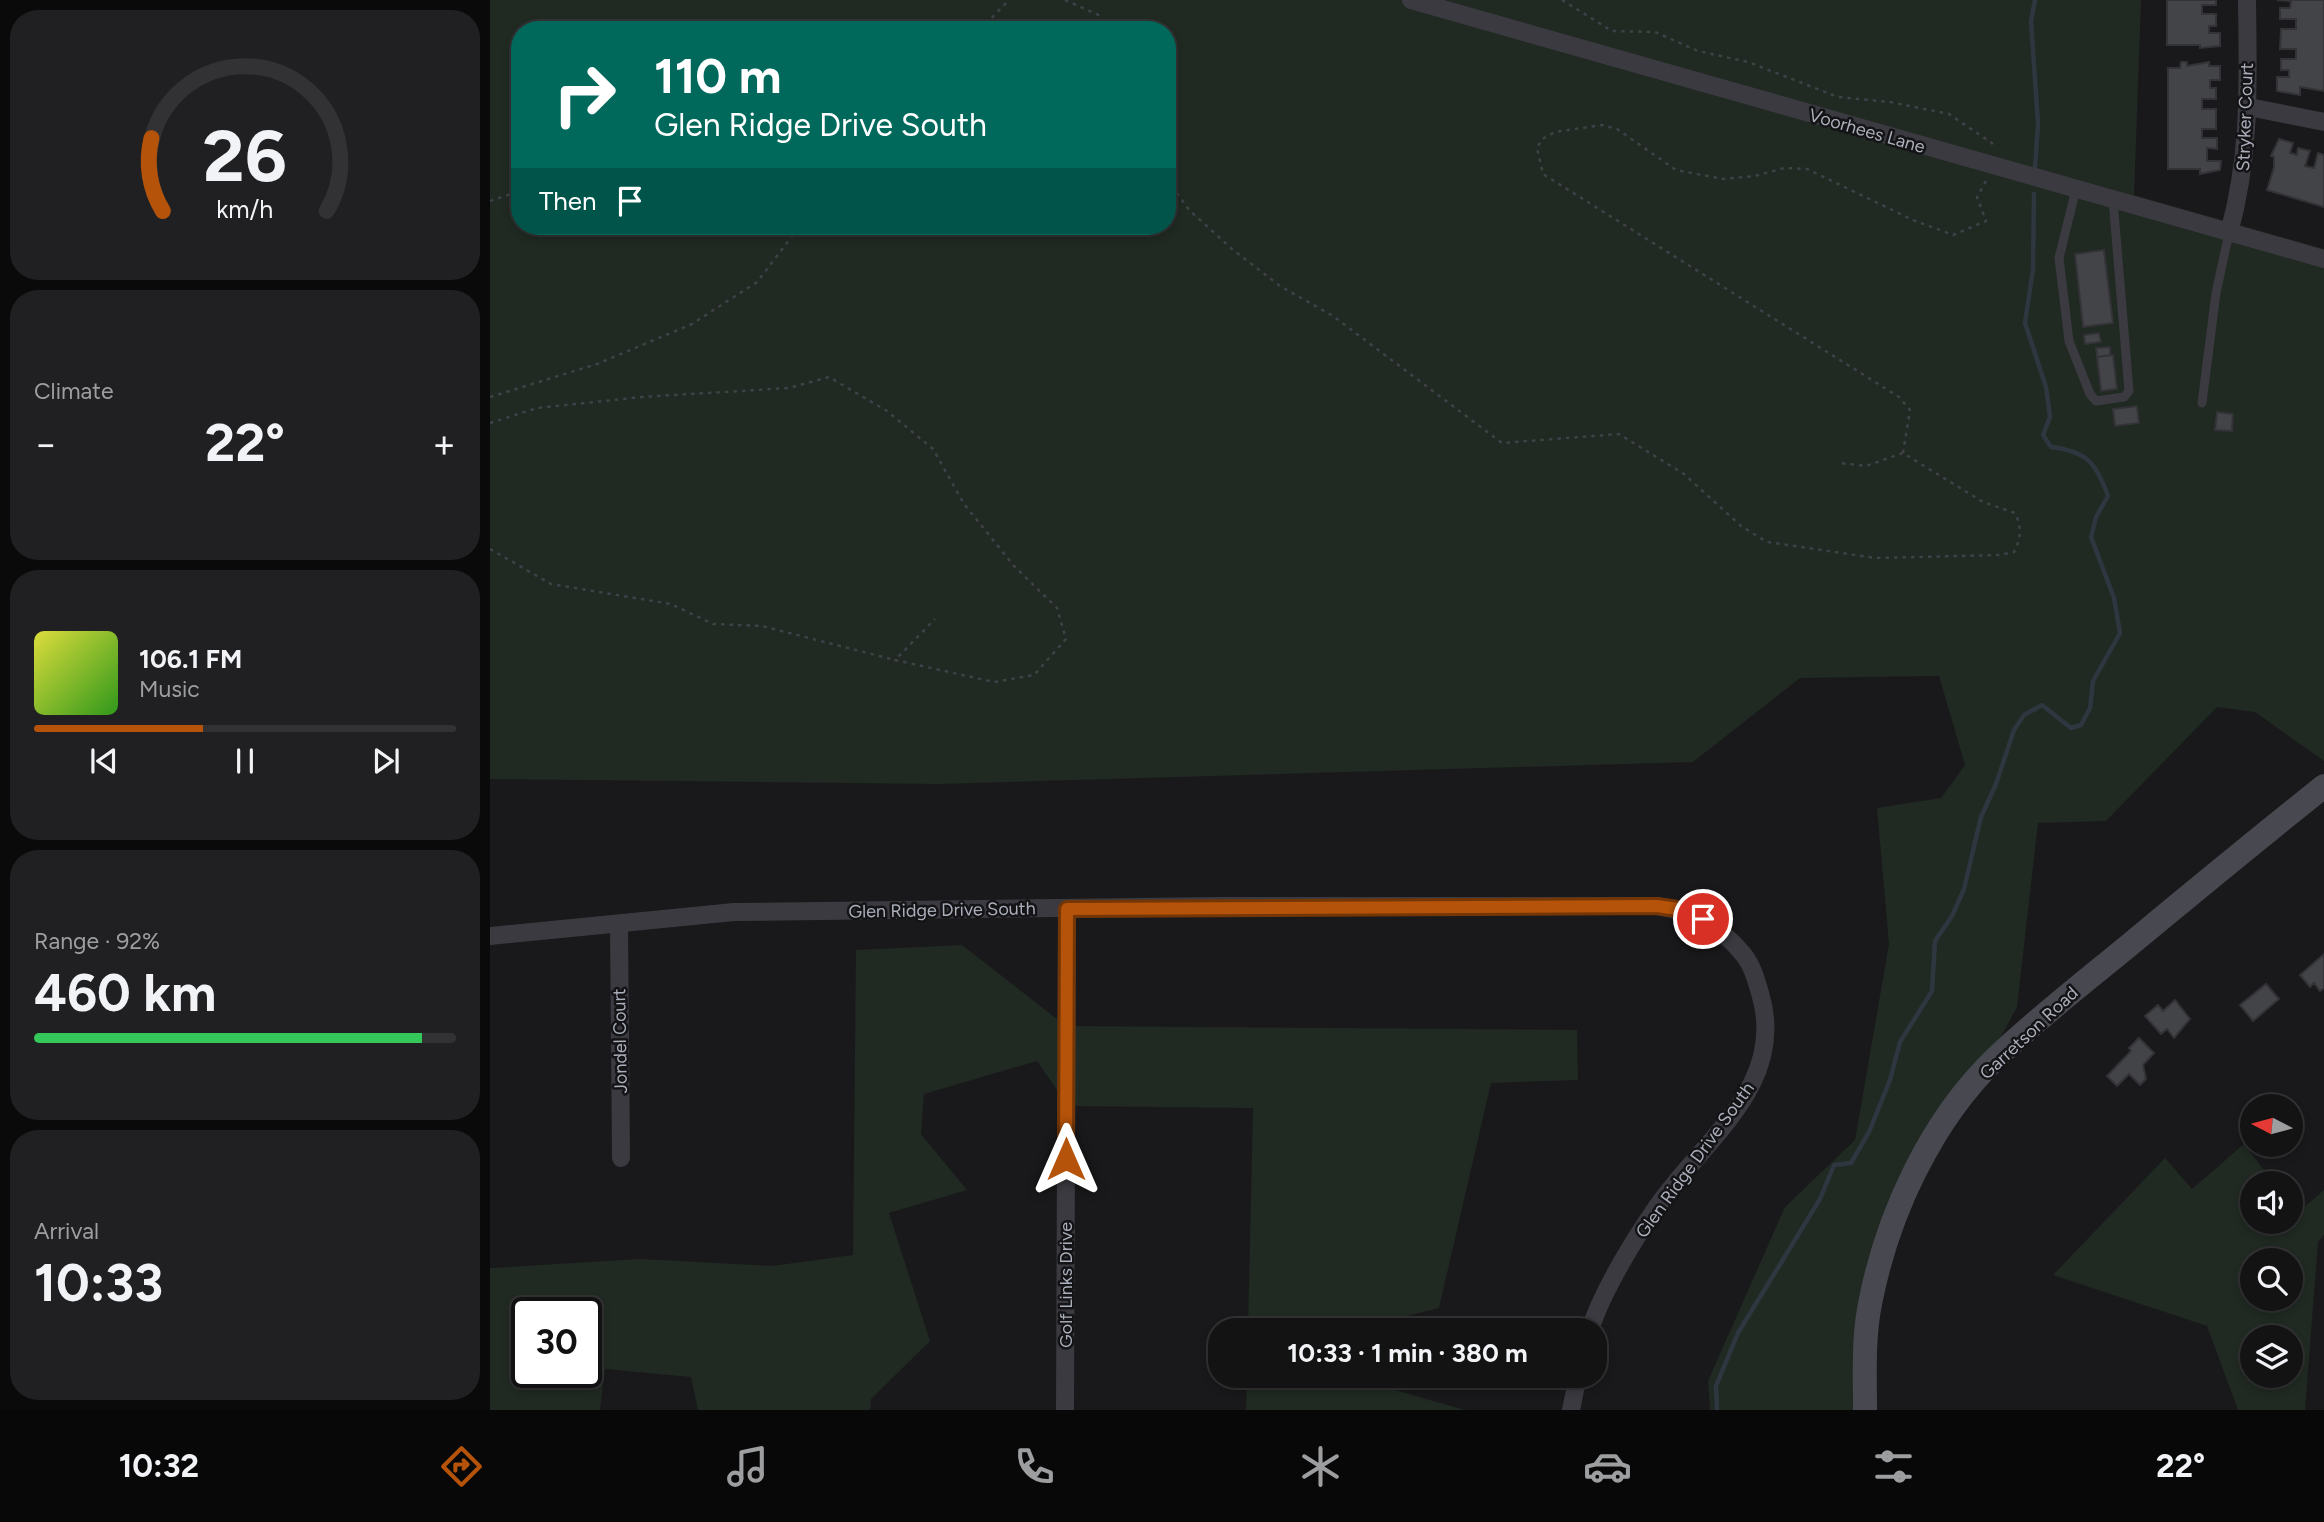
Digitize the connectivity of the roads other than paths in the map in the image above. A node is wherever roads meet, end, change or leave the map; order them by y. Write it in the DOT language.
graph roads {
  1 [pos="1411,0"];
  2 [pos="2247,0"];
  3 [pos="2249,107"];
  4 [pos="2324,122"];
  5 [pos="2076,189"];
  6 [pos="2113,200"];
  7 [pos="2229,233"];
  8 [pos="2324,259"];
  9 [pos="2202,403"];
  10 [pos="2324,786"];
  11 [pos="1067,909"];
  12 [pos="619,924"];
  13 [pos="490,936"];
  14 [pos="621,1158"];
  15 [pos="1596,1318"];
  16 [pos="1576,1388"];
  17 [pos="1065,1410"];
  18 [pos="1572,1410"];
  19 [pos="1865,1410"];
  1 -- 5 [label="street, Voorhees Lane"];
  2 -- 3 [label="street, Stryker Court"];
  3 -- 4 [label="street"];
  3 -- 7 [label="street, Stryker Court"];
  5 -- 6 [label="street, Voorhees Lane"];
  5 -- 6 [label="lane"];
  6 -- 7 [label="street, Voorhees Lane"];
  7 -- 8 [label="street, Voorhees Lane"];
  7 -- 9 [label="lane"];
  10 -- 19 [label="street, Garretson Road"];
  11 -- 12 [label="street, Glen Ridge Drive South"];
  11 -- 15 [label="street, Glen Ridge Drive South"];
  11 -- 17 [label="street, Golf Links Drive"];
  12 -- 13 [label="street, Glen Ridge Drive South"];
  12 -- 14 [label="street, Jondel Court"];
  16 -- 18 [label="street"];
}
